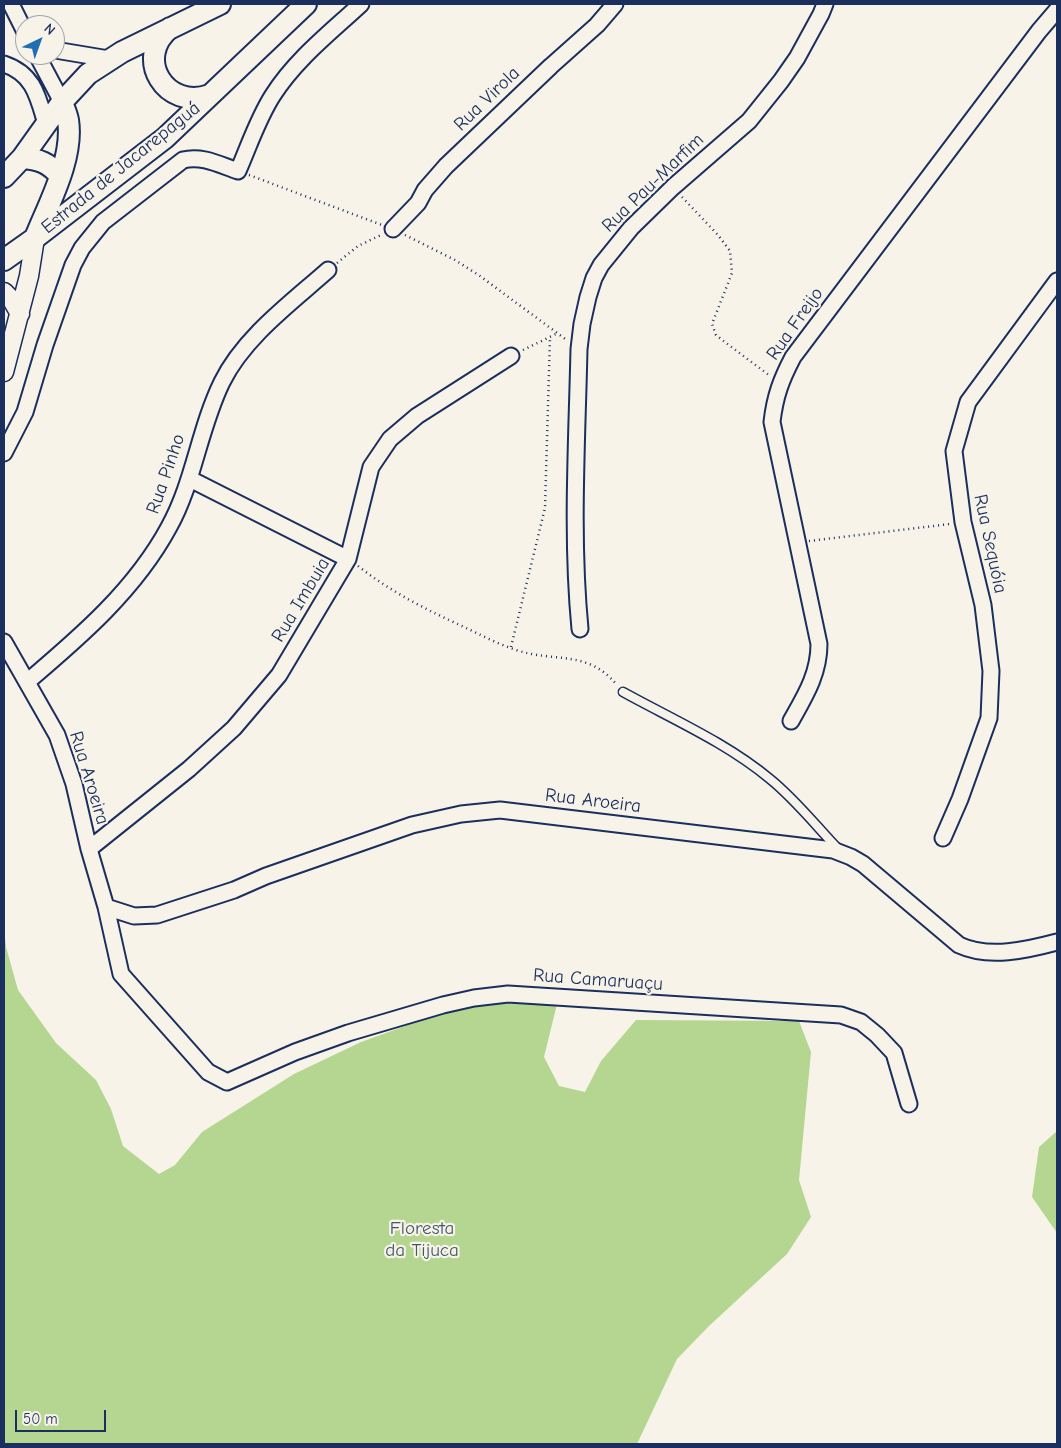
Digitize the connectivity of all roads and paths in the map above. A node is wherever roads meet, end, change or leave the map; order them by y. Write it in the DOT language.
graph roads {
  1 [pos="220,4"];
  2 [pos="306,4"];
  3 [pos="361,4"];
  4 [pos="616,4"];
  5 [pos="825,4"];
  6 [pos="1057,10"];
  7 [pos="172,27"];
  8 [pos="65,52"];
  9 [pos="109,59"];
  10 [pos="4,64"];
  11 [pos="42,65"];
  12 [pos="210,95"];
  13 [pos="62,102"];
  14 [pos="46,124"];
  15 [pos="22,158"];
  16 [pos="238,171"];
  17 [pos="60,176"];
  18 [pos="4,177"];
  19 [pos="672,187"];
  20 [pos="393,229"];
  21 [pos="35,238"];
  22 [pos="4,260"];
  23 [pos="328,270"];
  24 [pos="1057,281"];
  25 [pos="4,292"];
  26 [pos="20,314"];
  27 [pos="558,333"];
  28 [pos="550,337"];
  29 [pos="8,339"];
  30 [pos="579,349"];
  31 [pos="511,356"];
  32 [pos="4,372"];
  33 [pos="780,383"];
  34 [pos="4,454"];
  35 [pos="190,478"];
  36 [pos="962,522"];
  37 [pos="798,543"];
  38 [pos="348,559"];
  39 [pos="580,629"];
  40 [pos="4,642"];
  41 [pos="511,648"];
  42 [pos="27,682"];
  43 [pos="623,692"];
  44 [pos="790,721"];
  45 [pos="942,838"];
  46 [pos="89,849"];
  47 [pos="844,854"];
  48 [pos="106,907"];
  49 [pos="1057,942"];
  50 [pos="246,1074"];
  51 [pos="909,1104"];
  1 -- 7 [label="main road"];
  2 -- 12 [label="main road, Estrada de Jacarepaguá"];
  3 -- 16 [label="street"];
  4 -- 20 [label="street, Rua Virola"];
  5 -- 19 [label="street, Rua Pau-Marfim"];
  6 -- 33 [label="street, Rua Freijo"];
  7 -- 9 [label="main road"];
  7 -- 12 [label="main road"];
  8 -- 9 [label="street"];
  9 -- 13 [label="main road"];
  10 -- 14 [label="street"];
  11 -- 13 [label="street"];
  12 -- 21 [label="main road, Estrada de Jacarepaguá"];
  13 -- 14 [label="main road"];
  13 -- 17 [label="main road"];
  14 -- 15 [label="main road"];
  15 -- 17 [label="main road"];
  15 -- 18 [label="main road"];
  16 -- 20 [label="path"];
  16 -- 34 [label="street"];
  17 -- 21 [label="main road"];
  19 -- 30 [label="street, Rua Pau-Marfim"];
  19 -- 33 [label="path"];
  20 -- 23 [label="path"];
  20 -- 27 [label="path"];
  21 -- 22 [label="main road"];
  21 -- 26 [label="street, Estrada de Jacarepaguá"];
  23 -- 35 [label="street, Rua Pinho"];
  24 -- 36 [label="street, Rua Sequóia"];
  25 -- 26 [label="street"];
  26 -- 29 [label="street, Estrada de Jacarepaguá"];
  27 -- 28 [label="path"];
  27 -- 30 [label="path"];
  28 -- 31 [label="path"];
  28 -- 41 [label="path"];
  29 -- 32 [label="street, Estrada de Jacarepaguá"];
  30 -- 39 [label="street, Rua Pau-Marfim"];
  31 -- 38 [label="street, Rua Imbuia"];
  33 -- 37 [label="street, Rua Freijo"];
  35 -- 38 [label="street"];
  35 -- 42 [label="street, Rua Pinho"];
  36 -- 37 [label="path"];
  36 -- 45 [label="street, Rua Sequóia"];
  37 -- 44 [label="street, Rua Freijo"];
  38 -- 41 [label="path"];
  38 -- 46 [label="street, Rua Imbuia"];
  40 -- 42 [label="street, Rua Aroeira"];
  41 -- 43 [label="path"];
  42 -- 46 [label="street, Rua Aroeira"];
  43 -- 47 [label="lane"];
  46 -- 48 [label="street, Rua Aroeira"];
  47 -- 48 [label="street, Rua Aroeira"];
  47 -- 49 [label="street, Rua Aroeira"];
  48 -- 50 [label="street, Rua Aroeira"];
  50 -- 51 [label="street, Rua Camaruaçu"];
}
